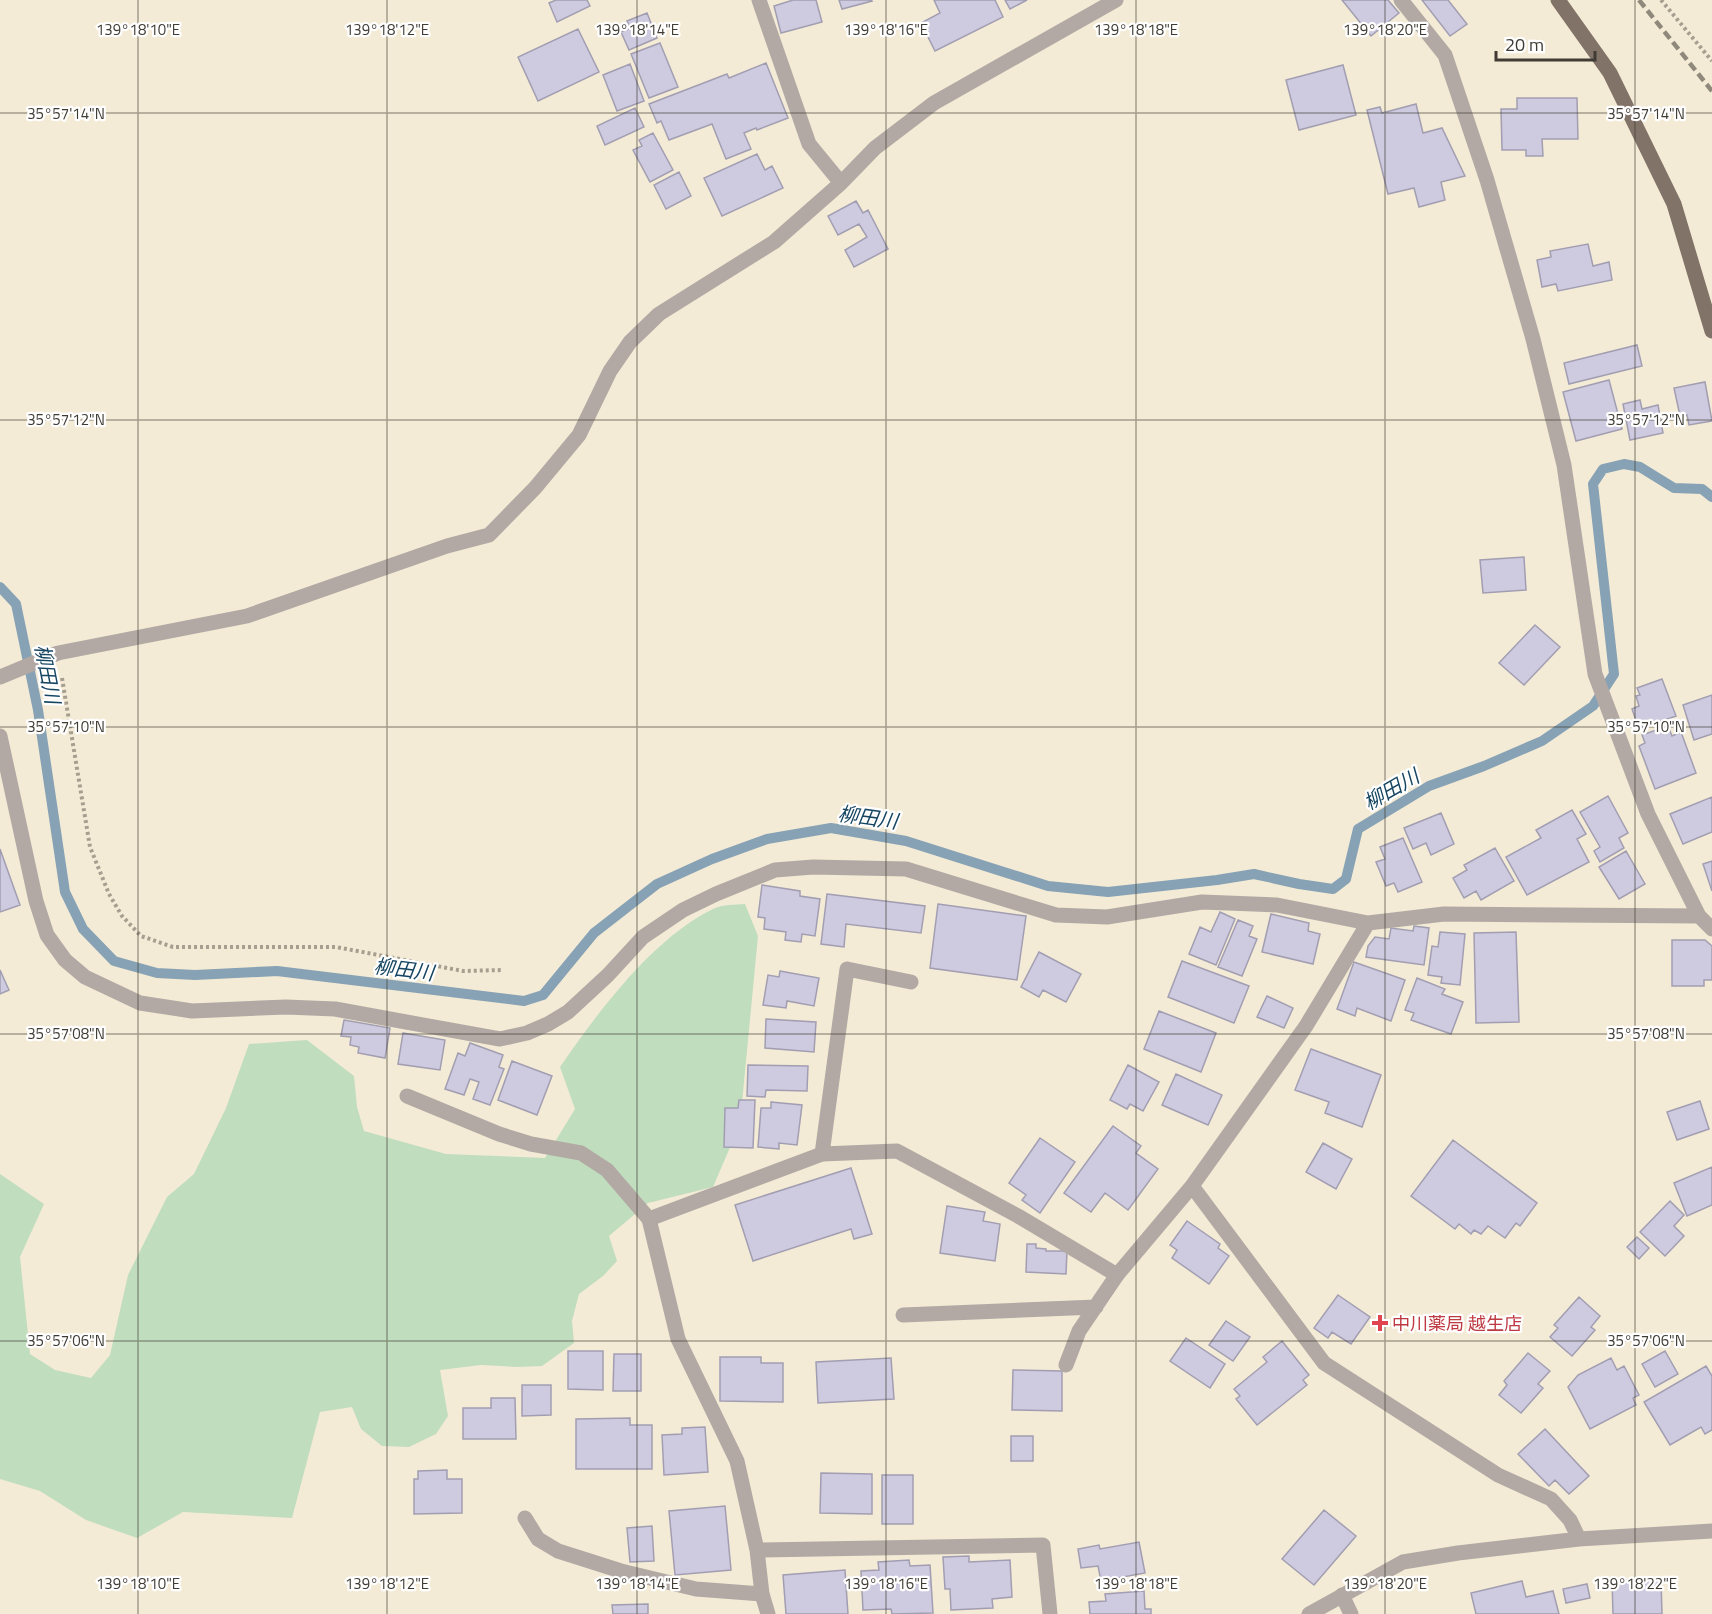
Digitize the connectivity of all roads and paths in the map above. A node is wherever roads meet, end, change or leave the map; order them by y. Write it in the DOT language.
graph roads {
  1 [pos="759,0"];
  2 [pos="1116,0"];
  3 [pos="1401,0"];
  4 [pos="1558,0"];
  5 [pos="1661,0"];
  6 [pos="1712,62"];
  7 [pos="842,183"];
  8 [pos="1712,331"];
  9 [pos="58,653"];
  10 [pos="0,676"];
  11 [pos="0,736"];
  12 [pos="1699,916"];
  13 [pos="1368,923"];
  14 [pos="1712,929"];
  15 [pos="503,970"];
  16 [pos="911,982"];
  17 [pos="407,1096"];
  18 [pos="822,1154"];
  19 [pos="1192,1186"];
  20 [pos="649,1220"];
  21 [pos="1117,1275"];
  22 [pos="1096,1307"];
  23 [pos="903,1315"];
  24 [pos="1066,1365"];
  25 [pos="525,1518"];
  26 [pos="1712,1531"];
  27 [pos="1579,1539"];
  28 [pos="757,1550"];
  29 [pos="762,1594"];
  30 [pos="1342,1595"];
  31 [pos="768,1614"];
  32 [pos="1050,1614"];
  33 [pos="1309,1614"];
  34 [pos="1352,1614"];
  1 -- 7 [label="street"];
  2 -- 7 [label="street"];
  3 -- 12 [label="street"];
  4 -- 8 [label="main road"];
  5 -- 6 [label="path"];
  7 -- 9 [label="street"];
  9 -- 10 [label="street"];
  9 -- 15 [label="path"];
  11 -- 13 [label="street"];
  12 -- 13 [label="street"];
  12 -- 14 [label="street"];
  13 -- 19 [label="street"];
  16 -- 18 [label="street"];
  17 -- 20 [label="street"];
  18 -- 20 [label="street"];
  18 -- 21 [label="street"];
  19 -- 21 [label="street"];
  19 -- 27 [label="street"];
  20 -- 28 [label="street"];
  21 -- 22 [label="street"];
  22 -- 23 [label="street"];
  22 -- 24 [label="street"];
  25 -- 29 [label="street"];
  26 -- 27 [label="street"];
  27 -- 30 [label="street"];
  28 -- 29 [label="street"];
  28 -- 32 [label="street"];
  29 -- 31 [label="street"];
  30 -- 33 [label="street"];
  30 -- 34 [label="street"];
}
